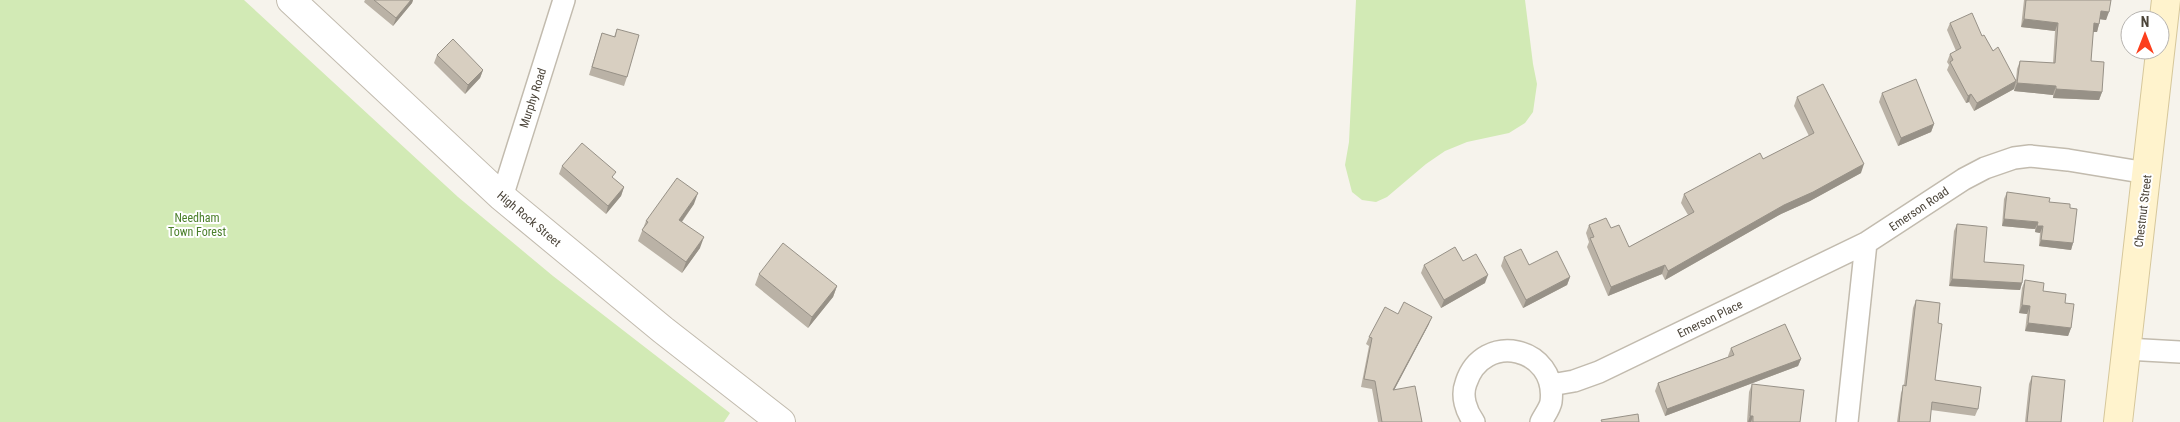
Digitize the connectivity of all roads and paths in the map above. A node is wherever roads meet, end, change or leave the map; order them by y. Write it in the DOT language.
graph roads {
  1 [pos="291,0"];
  2 [pos="564,0"];
  3 [pos="2166,0"];
  4 [pos="2147,173"];
  5 [pos="502,197"];
  6 [pos="1866,243"];
  7 [pos="2126,349"];
  8 [pos="2180,352"];
  9 [pos="1551,385"];
  10 [pos="781,422"];
  11 [pos="1474,422"];
  12 [pos="1540,422"];
  13 [pos="1847,422"];
  14 [pos="2118,422"];
  1 -- 5 [label="street, High Rock Street"];
  2 -- 5 [label="street, Murphy Road"];
  3 -- 4 [label="main road, Chestnut Street"];
  4 -- 6 [label="street, Emerson Road"];
  4 -- 7 [label="main road, Chestnut Street"];
  5 -- 10 [label="street, High Rock Street"];
  6 -- 9 [label="street, Emerson Place"];
  6 -- 13 [label="street"];
  7 -- 8 [label="street"];
  7 -- 14 [label="main road, Chestnut Street"];
  9 -- 11 [label="street"];
  9 -- 12 [label="street"];
}
